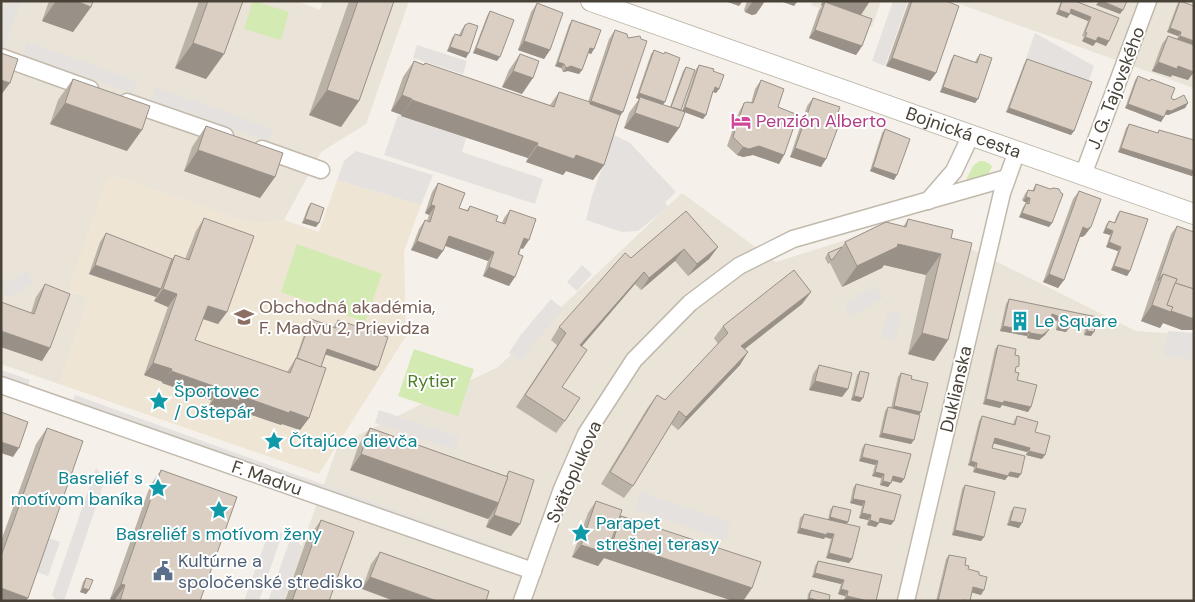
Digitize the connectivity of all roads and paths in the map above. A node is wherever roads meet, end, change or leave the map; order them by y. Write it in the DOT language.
graph roads {
  1 [pos="591,1"];
  2 [pos="1148,1"];
  3 [pos="1,57"];
  4 [pos="971,135"];
  5 [pos="1017,151"];
  6 [pos="321,170"];
  7 [pos="1083,175"];
  8 [pos="1008,178"];
  9 [pos="928,201"];
  10 [pos="1194,214"];
  11 [pos="1,384"];
  12 [pos="533,571"];
  13 [pos="522,601"];
  14 [pos="906,601"];
  1 -- 4 [label="street, Bojnická cesta"];
  2 -- 7 [label="street, J. G. Tajovského"];
  3 -- 6 [label="street"];
  4 -- 5 [label="street, Bojnická cesta"];
  4 -- 9 [label="street"];
  5 -- 7 [label="street, Bojnická cesta"];
  5 -- 8 [label="street"];
  7 -- 10 [label="street, Bojnická cesta"];
  8 -- 9 [label="street, Svätoplukova"];
  8 -- 14 [label="street, Duklianska"];
  9 -- 12 [label="street, Svätoplukova"];
  11 -- 12 [label="street, F. Madvu"];
  12 -- 13 [label="street, Svätoplukova"];
}
